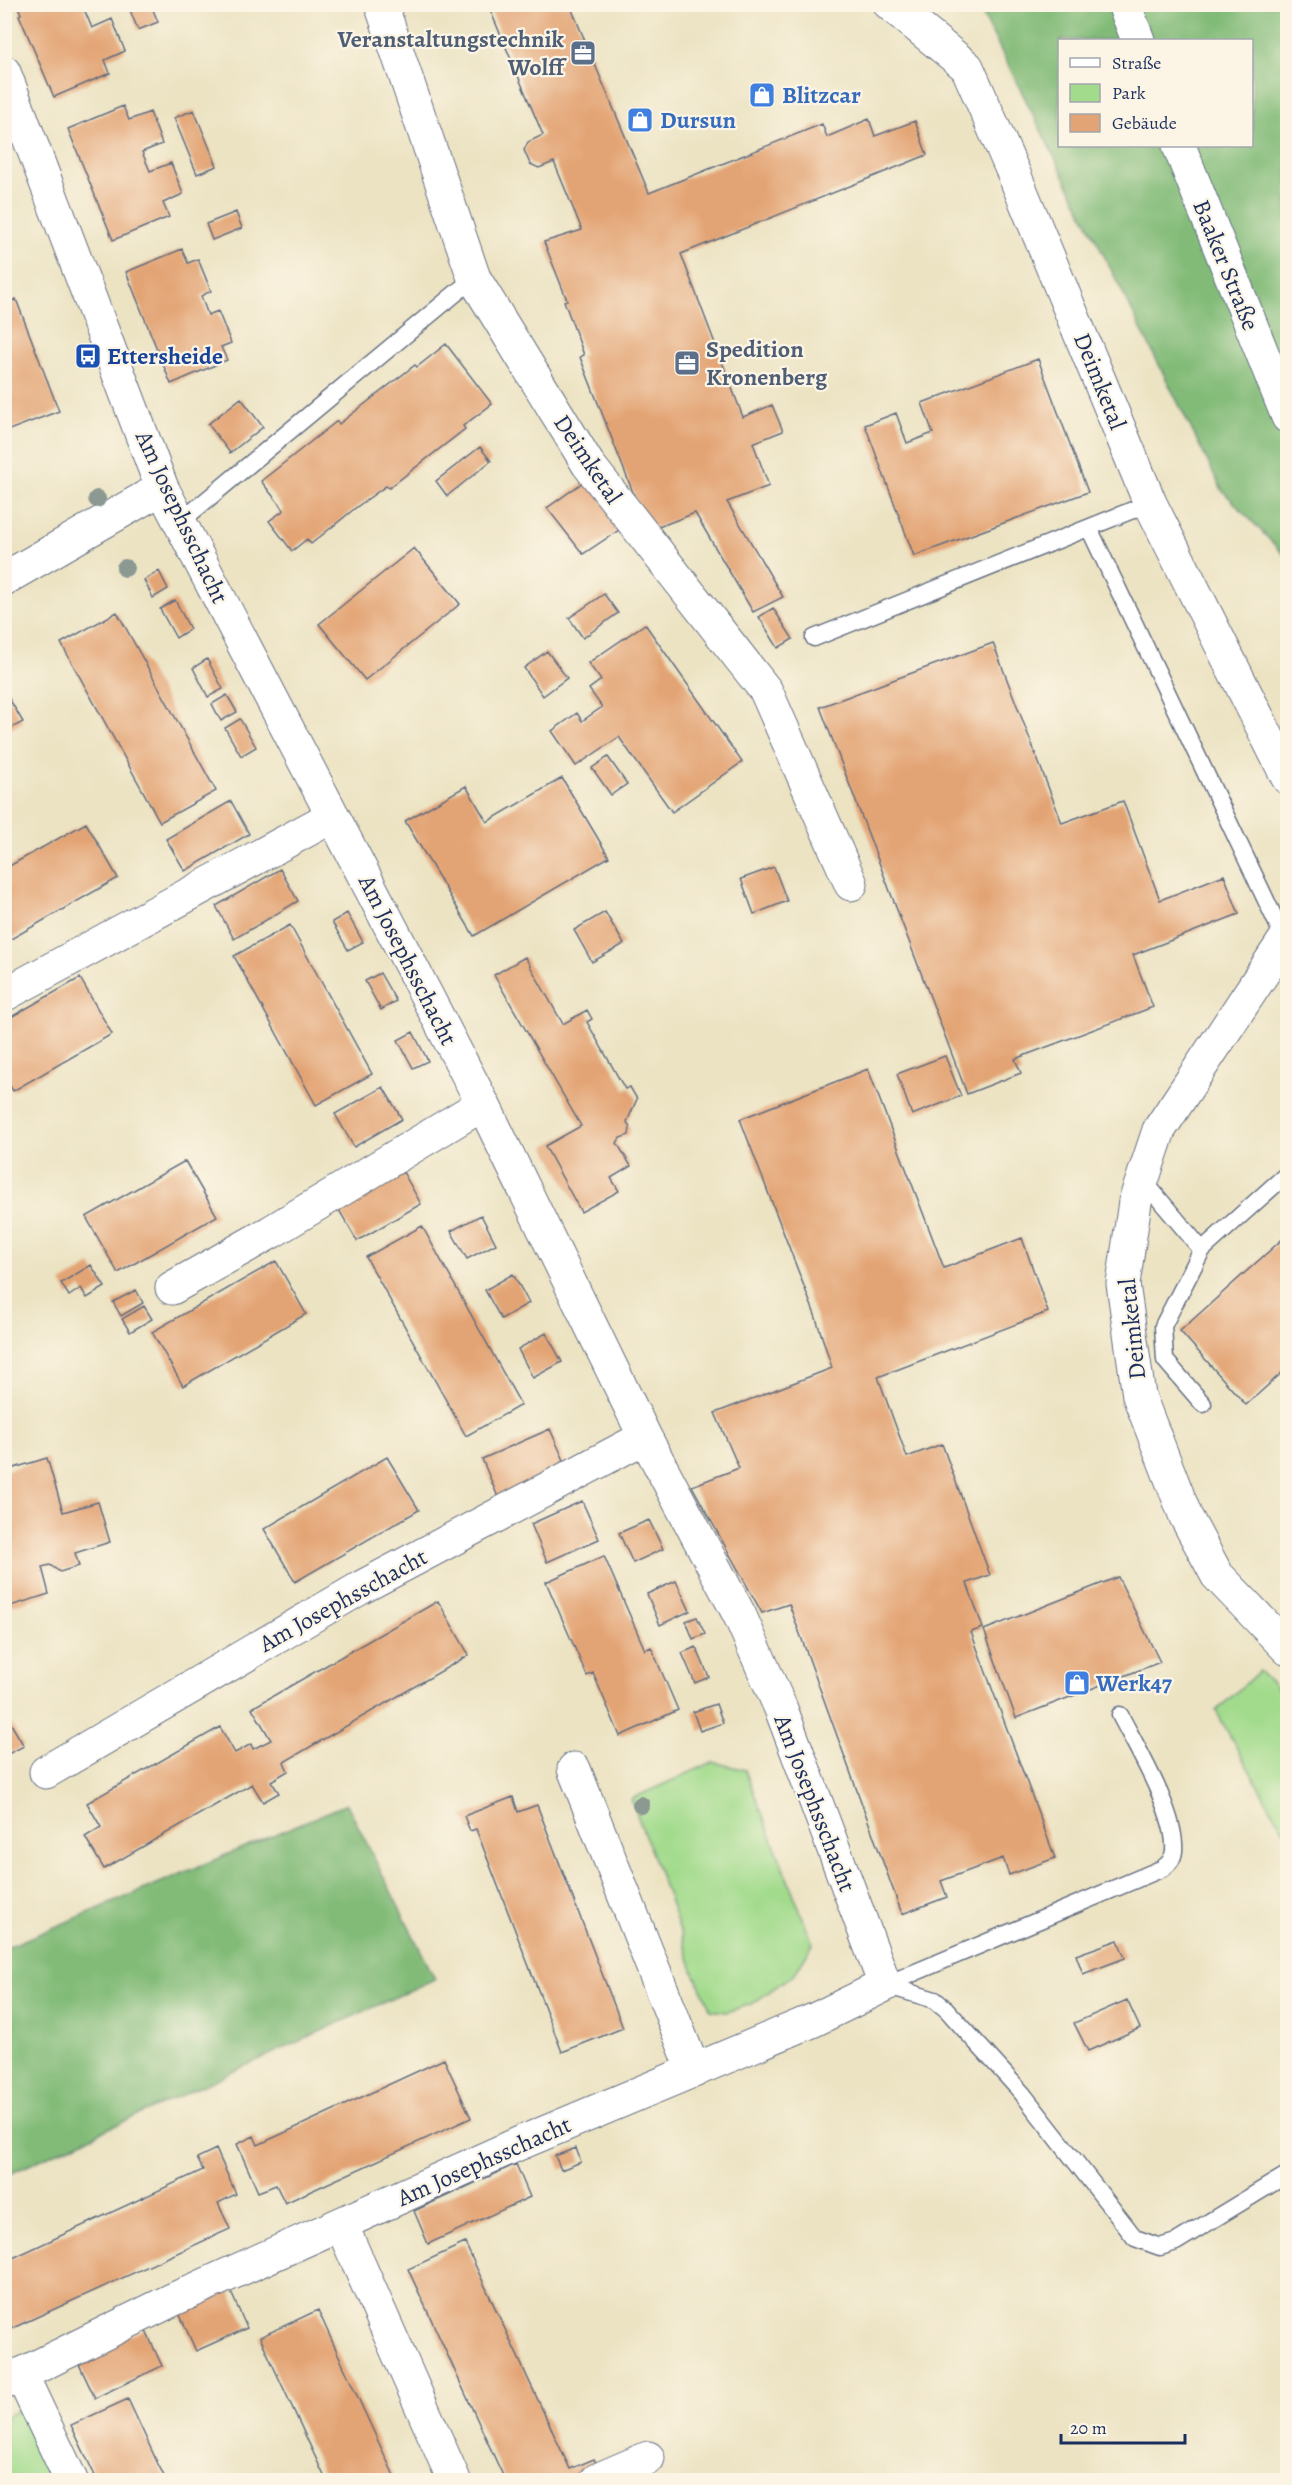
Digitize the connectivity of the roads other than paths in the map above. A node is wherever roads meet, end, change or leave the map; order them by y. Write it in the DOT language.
graph roads {
  1 [pos="381,4"];
  2 [pos="890,4"];
  3 [pos="1124,4"];
  4 [pos="1138,39"];
  5 [pos="4,72"];
  6 [pos="1179,147"];
  7 [pos="474,278"];
  8 [pos="1287,417"];
  9 [pos="162,488"];
  10 [pos="1150,503"];
  11 [pos="180,522"];
  12 [pos="1089,528"];
  13 [pos="4,579"];
  14 [pos="814,638"];
  15 [pos="1287,778"];
  16 [pos="333,816"];
  17 [pos="851,884"];
  18 [pos="1286,936"];
  19 [pos="4,995"];
  20 [pos="483,1104"];
  21 [pos="1287,1173"];
  22 [pos="1143,1180"];
  23 [pos="1202,1250"];
  24 [pos="172,1288"];
  25 [pos="1203,1404"];
  26 [pos="645,1437"];
  27 [pos="1287,1649"];
  28 [pos="1120,1715"];
  29 [pos="574,1768"];
  30 [pos="46,1772"];
  31 [pos="885,1985"];
  32 [pos="694,2071"];
  33 [pos="1287,2174"];
  34 [pos="341,2224"];
  35 [pos="13,2378"];
  36 [pos="648,2458"];
  37 [pos="71,2481"];
  38 [pos="454,2481"];
  39 [pos="597,2481"];
  1 -- 7 [label="street, Deimketal"];
  2 -- 10 [label="street, Deimketal"];
  3 -- 4 [label="street"];
  5 -- 9 [label="street, Am Josephsschacht"];
  6 -- 8 [label="street, Baaker Straße"];
  7 -- 11 [label="lane"];
  7 -- 17 [label="street, Deimketal"];
  9 -- 11 [label="street, Am Josephsschacht"];
  9 -- 13 [label="street"];
  10 -- 12 [label="lane"];
  10 -- 15 [label="street, Deimketal"];
  11 -- 16 [label="street, Am Josephsschacht"];
  12 -- 14 [label="lane"];
  12 -- 18 [label="lane"];
  16 -- 19 [label="street"];
  16 -- 20 [label="street, Am Josephsschacht"];
  18 -- 22 [label="street, Deimketal"];
  20 -- 24 [label="street"];
  20 -- 26 [label="street, Am Josephsschacht"];
  21 -- 23 [label="lane"];
  22 -- 23 [label="lane"];
  22 -- 27 [label="street, Deimketal"];
  23 -- 25 [label="lane"];
  26 -- 30 [label="street, Am Josephsschacht"];
  26 -- 31 [label="street, Am Josephsschacht"];
  28 -- 31 [label="lane"];
  29 -- 32 [label="street"];
  31 -- 32 [label="street, Am Josephsschacht"];
  31 -- 33 [label="lane"];
  32 -- 34 [label="street, Am Josephsschacht"];
  34 -- 35 [label="street, Am Josephsschacht"];
  34 -- 38 [label="street"];
  35 -- 37 [label="street, Am Josephsschacht"];
  36 -- 39 [label="street"];
}
